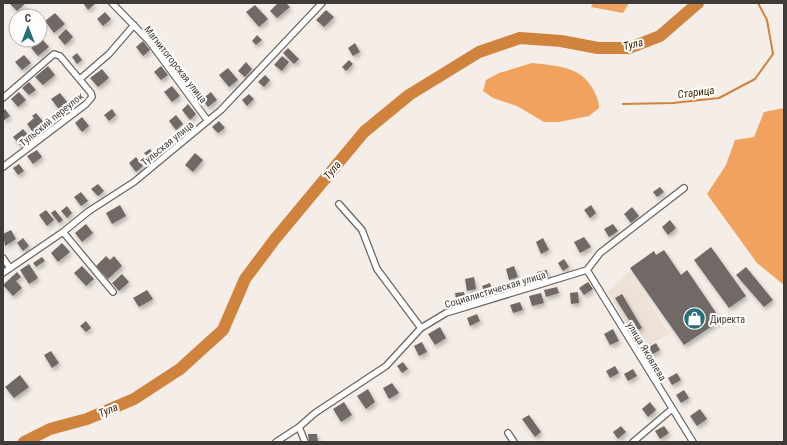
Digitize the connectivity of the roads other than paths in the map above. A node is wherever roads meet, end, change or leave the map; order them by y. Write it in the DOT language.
graph roads {
  1 [pos="112,3"];
  2 [pos="322,3"];
  3 [pos="134,25"];
  4 [pos="80,79"];
  5 [pos="3,98"];
  6 [pos="208,121"];
  7 [pos="3,167"];
  8 [pos="684,188"];
  9 [pos="339,204"];
  10 [pos="63,232"];
  11 [pos="3,258"];
  12 [pos="10,268"];
  13 [pos="587,270"];
  14 [pos="3,273"];
  15 [pos="113,292"];
  16 [pos="421,328"];
  17 [pos="672,409"];
  18 [pos="299,427"];
  19 [pos="508,432"];
  20 [pos="276,442"];
  21 [pos="305,442"];
  22 [pos="514,442"];
  23 [pos="633,442"];
  24 [pos="693,442"];
  1 -- 3 [label="street, Магнитогорская улица"];
  2 -- 6 [label="street, Тульская улица"];
  3 -- 4 [label="street"];
  3 -- 6 [label="street, Магнитогорская улица"];
  4 -- 5 [label="street, Тульский переулок"];
  4 -- 7 [label="street, Тульский переулок"];
  6 -- 10 [label="street, Тульская улица"];
  8 -- 13 [label="street"];
  9 -- 16 [label="street"];
  10 -- 12 [label="street, Тульская улица"];
  10 -- 15 [label="street"];
  11 -- 12 [label="street"];
  12 -- 14 [label="street, Тульская улица"];
  13 -- 16 [label="street, Социалистическая улица"];
  13 -- 17 [label="street, улица Яковлева"];
  16 -- 18 [label="street, Социалистическая улица"];
  17 -- 23 [label="street"];
  17 -- 24 [label="street, улица Яковлева"];
  18 -- 20 [label="street, Социалистическая улица"];
  18 -- 21 [label="street"];
  19 -- 22 [label="street"];
}
